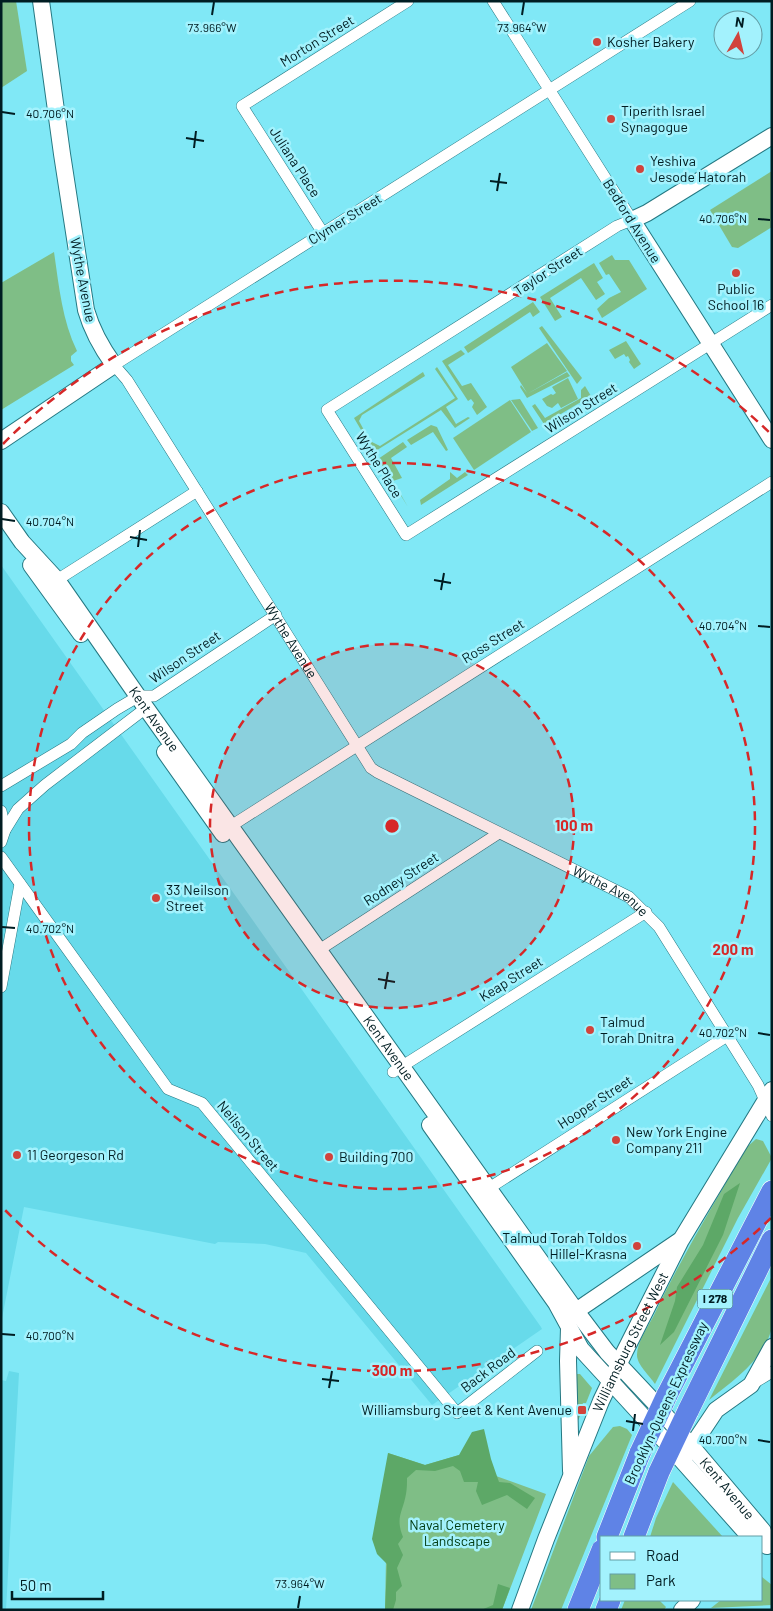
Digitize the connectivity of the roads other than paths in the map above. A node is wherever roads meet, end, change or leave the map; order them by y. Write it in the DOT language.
graph roads {
  1 [pos="41,1"];
  2 [pos="408,1"];
  3 [pos="493,1"];
  4 [pos="690,1"];
  5 [pos="550,90"];
  6 [pos="242,106"];
  7 [pos="772,136"];
  8 [pos="632,220"];
  9 [pos="323,233"];
  10 [pos="772,305"];
  11 [pos="711,344"];
  12 [pos="114,365"];
  13 [pos="327,410"];
  14 [pos="772,440"];
  15 [pos="1,441"];
  16 [pos="772,482"];
  17 [pos="197,491"];
  18 [pos="1,512"];
  19 [pos="406,535"];
  20 [pos="22,542"];
  21 [pos="57,580"];
  22 [pos="276,615"];
  23 [pos="138,705"];
  24 [pos="358,746"];
  25 [pos="1,786"];
  26 [pos="1,811"];
  27 [pos="231,826"];
  28 [pos="5,830"];
  29 [pos="499,833"];
  30 [pos="1,842"];
  31 [pos="1,857"];
  32 [pos="20,884"];
  33 [pos="646,912"];
  34 [pos="319,950"];
  35 [pos="1,987"];
  36 [pos="727,1036"];
  37 [pos="398,1069"];
  38 [pos="770,1102"];
  39 [pos="484,1191"];
  40 [pos="768,1197"];
  41 [pos="681,1240"];
  42 [pos="772,1240"];
  43 [pos="576,1311"];
  44 [pos="569,1328"];
  45 [pos="772,1347"];
  46 [pos="537,1351"];
  47 [pos="620,1365"];
  48 [pos="772,1372"];
  49 [pos="611,1382"];
  50 [pos="751,1385"];
  51 [pos="457,1413"];
  52 [pos="691,1447"];
  53 [pos="682,1461"];
  54 [pos="572,1475"];
  55 [pos="607,1536"];
  56 [pos="634,1536"];
  57 [pos="749,1536"];
  58 [pos="767,1546"];
  59 [pos="600,1555"];
  60 [pos="691,1601"];
  61 [pos="520,1610"];
  62 [pos="578,1610"];
  63 [pos="682,1610"];
  1 -- 12 [label="main road, Wythe Avenue"];
  2 -- 6 [label="street, Morton Street"];
  3 -- 5 [label="street, Bedford Avenue"];
  4 -- 5 [label="street, Clymer Street"];
  5 -- 8 [label="street, Bedford Avenue"];
  5 -- 9 [label="street, Clymer Street"];
  6 -- 9 [label="street, Juliana Place"];
  7 -- 8 [label="main road, Taylor Street"];
  8 -- 11 [label="main road, Bedford Avenue"];
  8 -- 13 [label="street, Taylor Street"];
  9 -- 12 [label="street, Clymer Street"];
  10 -- 11 [label="street, Wilson Street"];
  11 -- 14 [label="main road, Bedford Avenue"];
  11 -- 19 [label="street, Wilson Street"];
  12 -- 15 [label="main road, Clymer Street"];
  12 -- 17 [label="street, Wythe Avenue"];
  13 -- 19 [label="street, Wythe Place"];
  16 -- 24 [label="street, Ross Street"];
  17 -- 21 [label="street"];
  17 -- 22 [label="street, Wythe Avenue"];
  18 -- 20 [label="main road, Kent Avenue"];
  20 -- 21 [label="main road, Kent Avenue"];
  20 -- 23 [label="main road, Kent Avenue"];
  21 -- 23 [label="main road, Kent Avenue"];
  22 -- 23 [label="street, Wilson Street"];
  22 -- 24 [label="street, Wythe Avenue"];
  23 -- 25 [label="street, Wilson Street"];
  23 -- 27 [label="main road, Kent Avenue"];
  23 -- 28 [label="street, Wilson Street"];
  23 -- 37 [label="main road, Kent Avenue"];
  24 -- 27 [label="street, Ross Street"];
  24 -- 29 [label="street, Wythe Avenue"];
  26 -- 28 [label="street"];
  27 -- 34 [label="main road, Kent Avenue"];
  28 -- 30 [label="street"];
  29 -- 33 [label="street, Wythe Avenue"];
  29 -- 34 [label="street, Rodney Street"];
  31 -- 32 [label="street, Neilson Street"];
  32 -- 35 [label="street"];
  32 -- 51 [label="street, Neilson Street"];
  33 -- 36 [label="street, Wythe Avenue"];
  33 -- 37 [label="street, Keap Street"];
  34 -- 37 [label="main road, Kent Avenue"];
  36 -- 38 [label="street, Wythe Avenue"];
  36 -- 39 [label="street, Hooper Street"];
  37 -- 39 [label="main road, Kent Avenue"];
  38 -- 41 [label="main road, Williamsburg Street West"];
  39 -- 43 [label="main road, Kent Avenue"];
  39 -- 44 [label="main road, Kent Avenue"];
  40 -- 55 [label="highway, Brooklyn-Queens Expressway / I 278, bridge"];
  41 -- 43 [label="main road"];
  41 -- 47 [label="main road, Williamsburg Street West"];
  42 -- 56 [label="highway, Brooklyn-Queens Expressway / I 278, bridge"];
  43 -- 47 [label="main road, Kent Avenue"];
  44 -- 49 [label="main road, Kent Avenue"];
  44 -- 54 [label="main road"];
  45 -- 50 [label="main road"];
  46 -- 51 [label="street, Back Road"];
  47 -- 49 [label="main road, Williamsburg Street West"];
  47 -- 52 [label="main road, Kent Avenue"];
  48 -- 50 [label="street"];
  49 -- 53 [label="main road, Kent Avenue"];
  49 -- 54 [label="main road, Williamsburg Street West"];
  50 -- 52 [label="main road"];
  52 -- 53 [label="main road"];
  52 -- 58 [label="main road, Kent Avenue"];
  53 -- 57 [label="main road, Kent Avenue"];
  54 -- 61 [label="main road, Williamsburg Street West"];
  59 -- 62 [label="highway"];
  60 -- 63 [label="main road"];
}
